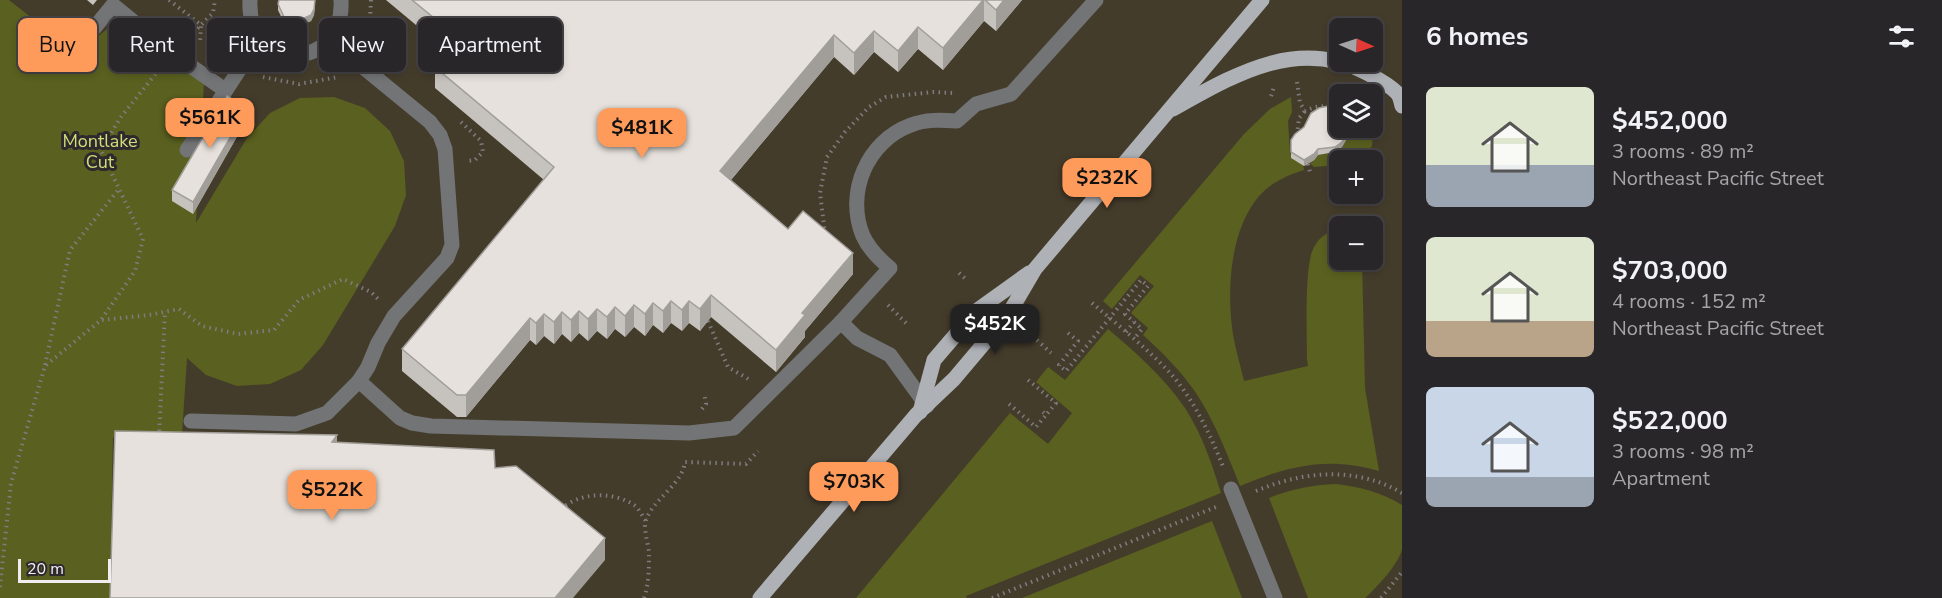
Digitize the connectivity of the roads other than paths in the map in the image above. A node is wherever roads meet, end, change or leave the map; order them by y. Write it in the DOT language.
graph roads {
  1 [pos="250,0"];
  2 [pos="341,0"];
  3 [pos="1096,0"];
  4 [pos="1262,0"];
  5 [pos="251,18"];
  6 [pos="341,18"];
  7 [pos="97,25"];
  8 [pos="237,72"];
  9 [pos="369,72"];
  10 [pos="225,90"];
  11 [pos="1402,106"];
  12 [pos="1166,113"];
  13 [pos="187,150"];
  14 [pos="1035,268"];
  15 [pos="841,322"];
  16 [pos="359,381"];
  17 [pos="923,406"];
  18 [pos="191,421"];
  19 [pos="1233,494"];
  20 [pos="760,598"];
  21 [pos="1275,598"];
  1 -- 5 [label="street"];
  2 -- 6 [label="street"];
  3 -- 15 [label="street"];
  4 -- 12 [label="main road"];
  7 -- 10 [label="street"];
  8 -- 10 [label="street"];
  9 -- 16 [label="street"];
  10 -- 13 [label="street"];
  11 -- 12 [label="main road"];
  12 -- 14 [label="main road"];
  14 -- 17 [label="main road"];
  14 -- 17 [label="main road"];
  15 -- 16 [label="street"];
  15 -- 17 [label="street"];
  16 -- 18 [label="street"];
  17 -- 20 [label="main road"];
  19 -- 21 [label="street"];
}
